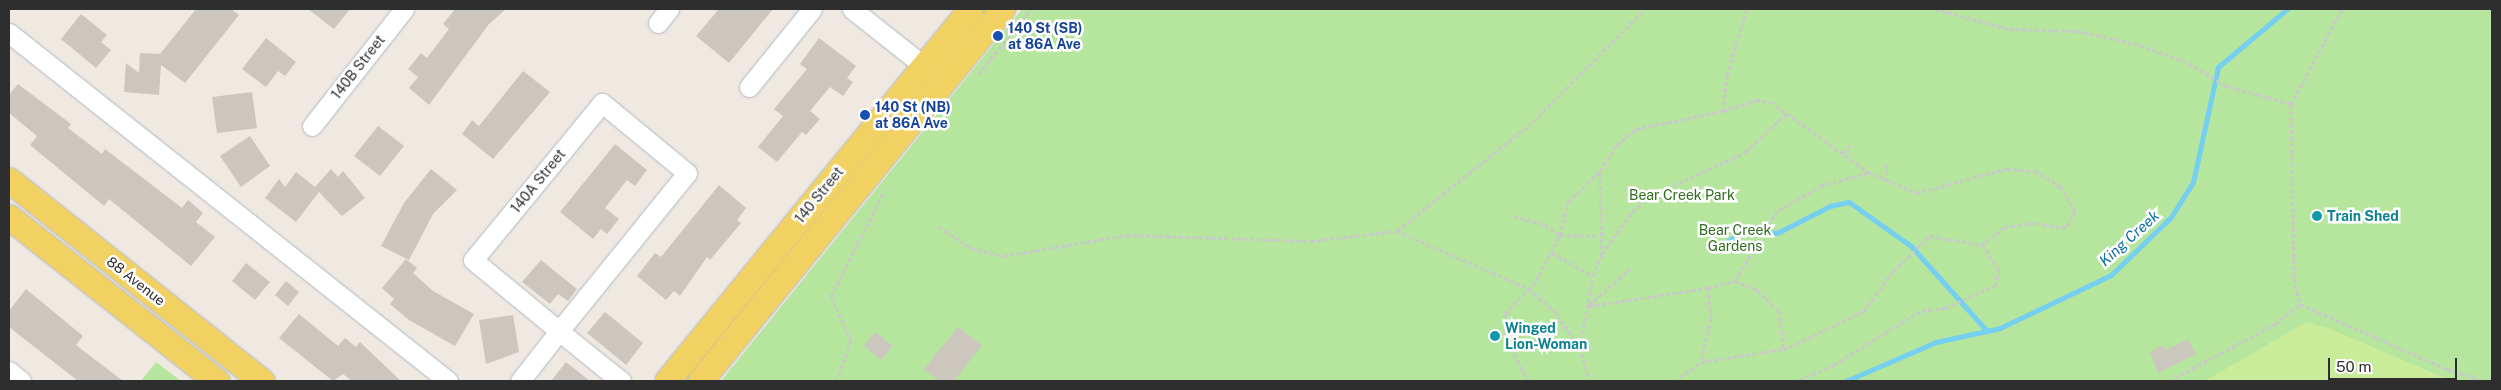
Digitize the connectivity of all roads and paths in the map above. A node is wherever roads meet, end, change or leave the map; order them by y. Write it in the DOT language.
graph roads {
  1 [pos="404,9"];
  2 [pos="812,9"];
  3 [pos="852,9"];
  4 [pos="970,9"];
  5 [pos="1002,9"];
  6 [pos="1645,9"];
  7 [pos="1748,9"];
  8 [pos="1935,9"];
  9 [pos="2342,9"];
  10 [pos="9,32"];
  11 [pos="923,66"];
  12 [pos="943,81"];
  13 [pos="749,87"];
  14 [pos="2291,104"];
  15 [pos="1723,111"];
  16 [pos="1788,112"];
  17 [pos="312,126"];
  18 [pos="1850,145"];
  19 [pos="1844,153"];
  20 [pos="1887,163"];
  21 [pos="1600,171"];
  22 [pos="1868,172"];
  23 [pos="9,180"];
  24 [pos="1886,181"];
  25 [pos="891,182"];
  26 [pos="1514,216"];
  27 [pos="9,217"];
  28 [pos="939,226"];
  29 [pos="1397,230"];
  30 [pos="1560,235"];
  31 [pos="1598,236"];
  32 [pos="1982,245"];
  33 [pos="1552,253"];
  34 [pos="1602,255"];
  35 [pos="1630,269"];
  36 [pos="1593,276"];
  37 [pos="1735,281"];
  38 [pos="1708,288"];
  39 [pos="1529,289"];
  40 [pos="2300,304"];
  41 [pos="1589,306"];
  42 [pos="559,331"];
  43 [pos="1580,347"];
  44 [pos="1783,349"];
  45 [pos="1701,362"];
  46 [pos="9,372"];
  47 [pos="2492,375"];
  48 [pos="21,381"];
  49 [pos="217,381"];
  50 [pos="262,381"];
  51 [pos="448,381"];
  52 [pos="520,381"];
  53 [pos="621,381"];
  54 [pos="667,381"];
  55 [pos="700,381"];
  56 [pos="836,381"];
  57 [pos="1528,381"];
  58 [pos="1590,381"];
  59 [pos="1675,381"];
  60 [pos="1796,381"];
  61 [pos="2169,381"];
  62 [pos="2484,381"];
  63 [pos="2490,381"];
  1 -- 17 [label="street, 140B Street"];
  2 -- 13 [label="street"];
  3 -- 11 [label="street"];
  4 -- 11 [label="main road, 140 Street"];
  5 -- 12 [label="main road, 140 Street"];
  6 -- 29 [label="path"];
  7 -- 15 [label="path"];
  8 -- 14 [label="path"];
  9 -- 14 [label="path"];
  10 -- 51 [label="street"];
  11 -- 12 [label="street"];
  11 -- 54 [label="main road, 140 Street"];
  12 -- 55 [label="main road, 140 Street"];
  14 -- 40 [label="path"];
  15 -- 16 [label="path"];
  15 -- 21 [label="path"];
  16 -- 19 [label="path"];
  16 -- 34 [label="path"];
  18 -- 19 [label="path"];
  19 -- 22 [label="path"];
  20 -- 24 [label="path"];
  21 -- 30 [label="path"];
  21 -- 31 [label="path"];
  22 -- 24 [label="path"];
  22 -- 37 [label="path"];
  23 -- 50 [label="main road, 88 Avenue"];
  24 -- 32 [label="path"];
  25 -- 56 [label="path"];
  26 -- 30 [label="path"];
  27 -- 49 [label="main road, 88 Avenue"];
  28 -- 29 [label="path"];
  29 -- 39 [label="path"];
  30 -- 31 [label="path"];
  30 -- 33 [label="path"];
  31 -- 34 [label="path"];
  32 -- 44 [label="path"];
  32 -- 60 [label="path"];
  33 -- 36 [label="path"];
  33 -- 39 [label="path"];
  34 -- 36 [label="path"];
  35 -- 41 [label="path"];
  36 -- 41 [label="path"];
  37 -- 38 [label="path"];
  37 -- 44 [label="path"];
  38 -- 41 [label="path"];
  38 -- 45 [label="path"];
  39 -- 43 [label="path"];
  39 -- 57 [label="path"];
  40 -- 61 [label="path"];
  40 -- 62 [label="path"];
  41 -- 43 [label="path"];
  42 -- 42 [label="street, 140A Street"];
  42 -- 52 [label="street"];
  42 -- 53 [label="street"];
  43 -- 58 [label="path"];
  44 -- 45 [label="path"];
  45 -- 59 [label="path"];
  46 -- 48 [label="street"];
  47 -- 63 [label="path"];
}
